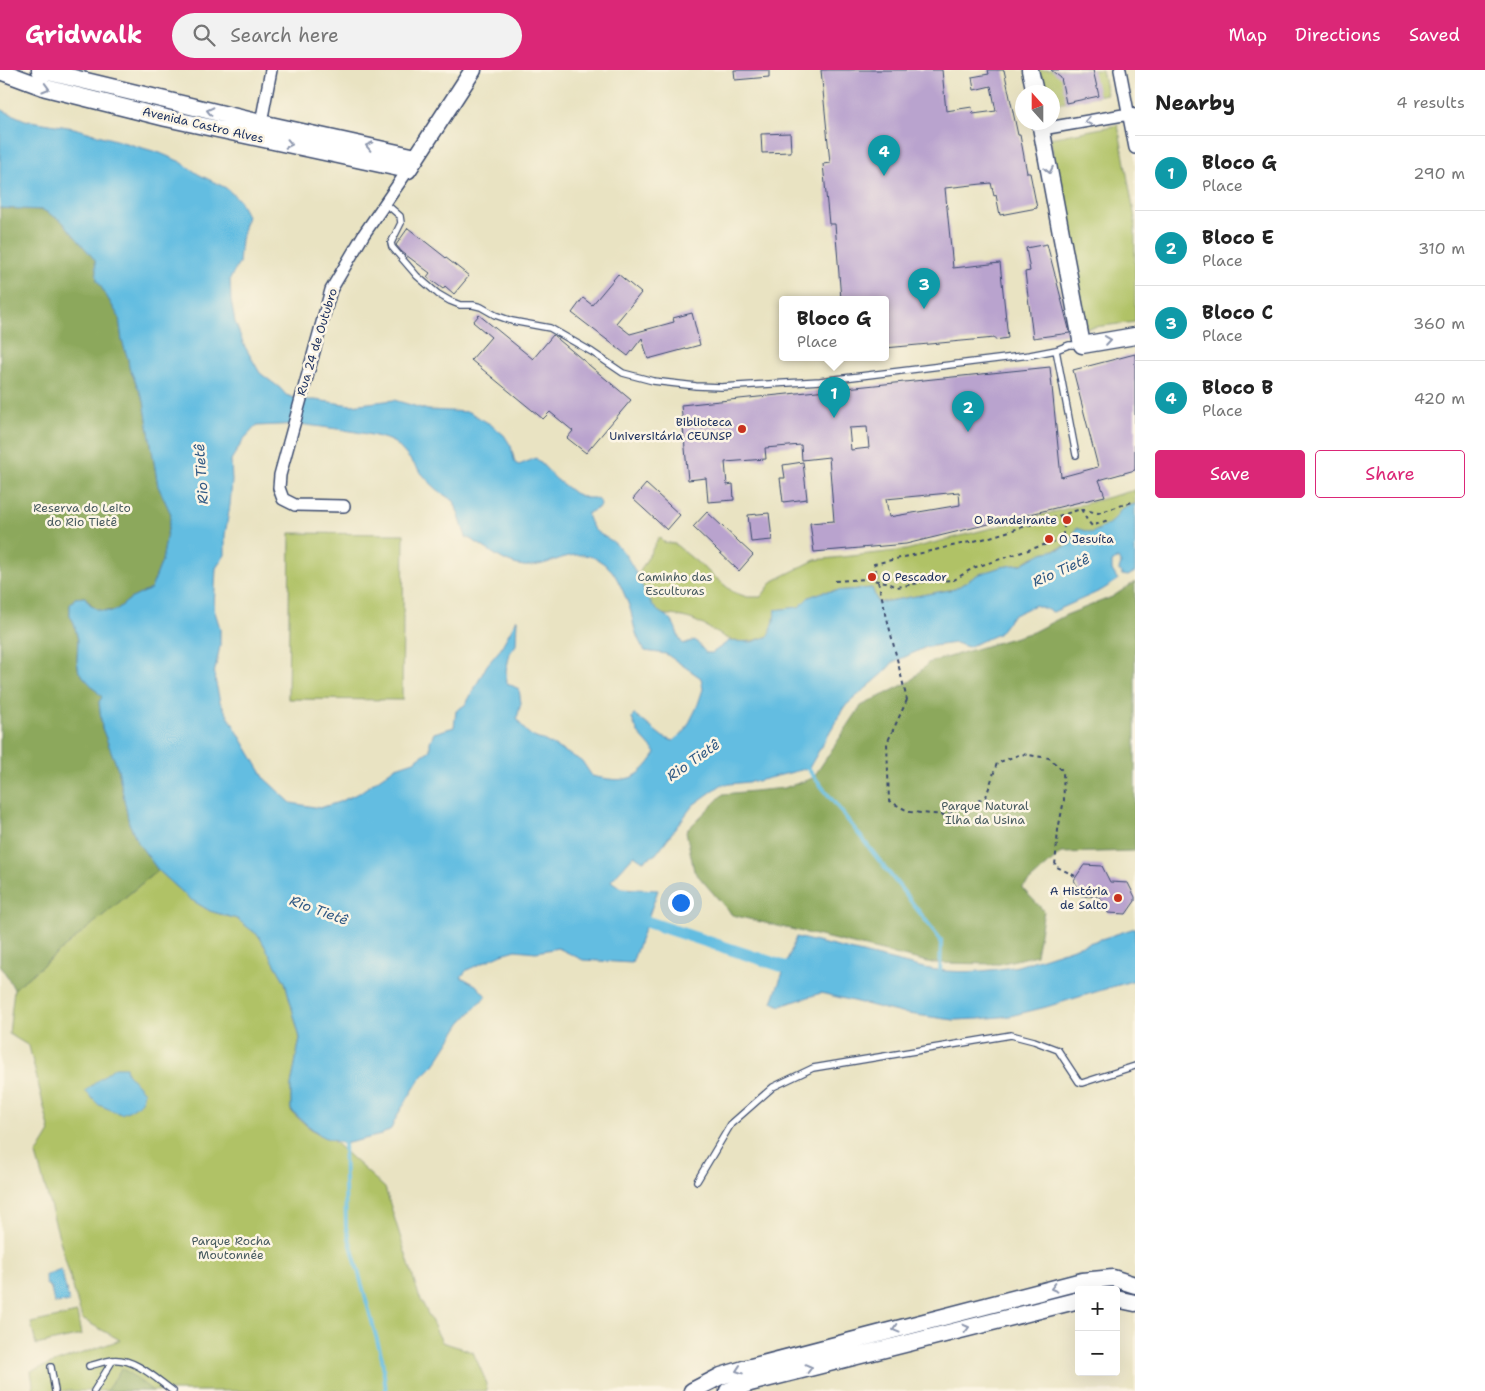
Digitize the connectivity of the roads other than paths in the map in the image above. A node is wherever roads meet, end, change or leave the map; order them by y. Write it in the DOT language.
graph roads {
  1 [pos="40,70"];
  2 [pos="271,70"];
  3 [pos="473,70"];
  4 [pos="1030,70"];
  5 [pos="1120,70"];
  6 [pos="0,71"];
  7 [pos="63,73"];
  8 [pos="1033,85"];
  9 [pos="1132,115"];
  10 [pos="1060,124"];
  11 [pos="259,130"];
  12 [pos="1042,130"];
  13 [pos="1135,148"];
  14 [pos="412,164"];
  15 [pos="385,203"];
  16 [pos="1135,336"];
  17 [pos="1082,345"];
  18 [pos="1056,350"];
  19 [pos="1076,455"];
  20 [pos="344,506"];
  21 [pos="1135,1066"];
  22 [pos="697,1181"];
  23 [pos="1135,1285"];
  24 [pos="1120,1300"];
  25 [pos="1075,1301"];
  26 [pos="1135,1303"];
  27 [pos="113,1360"];
  28 [pos="90,1366"];
  29 [pos="51,1367"];
  30 [pos="55,1391"];
  31 [pos="94,1391"];
  32 [pos="173,1391"];
  33 [pos="692,1391"];
  34 [pos="728,1391"];
  1 -- 7 [label="street, Avenida Castro Alves"];
  2 -- 11 [label="street"];
  3 -- 14 [label="street, Rua 24 de Outubro"];
  4 -- 8 [label="street"];
  5 -- 9 [label="street"];
  6 -- 11 [label="street, Avenida Castro Alves, one-way"];
  11 -- 7 [label="street, Avenida Castro Alves, one-way"];
  9 -- 10 [label="street, one-way"];
  9 -- 13 [label="street"];
  11 -- 14 [label="street, Avenida Castro Alves"];
  12 -- 17 [label="street, one-way"];
  14 -- 15 [label="street, Rua 24 de Outubro"];
  15 -- 18 [label="lane"];
  15 -- 20 [label="street, Rua 24 de Outubro"];
  17 -- 16 [label="street, one-way"];
  17 -- 18 [label="lane"];
  18 -- 19 [label="lane"];
  21 -- 22 [label="lane"];
  23 -- 33 [label="street, one-way"];
  24 -- 26 [label="street"];
  34 -- 25 [label="street, one-way"];
  27 -- 28 [label="lane"];
  27 -- 31 [label="lane"];
  27 -- 32 [label="lane"];
  29 -- 30 [label="lane"];
}
